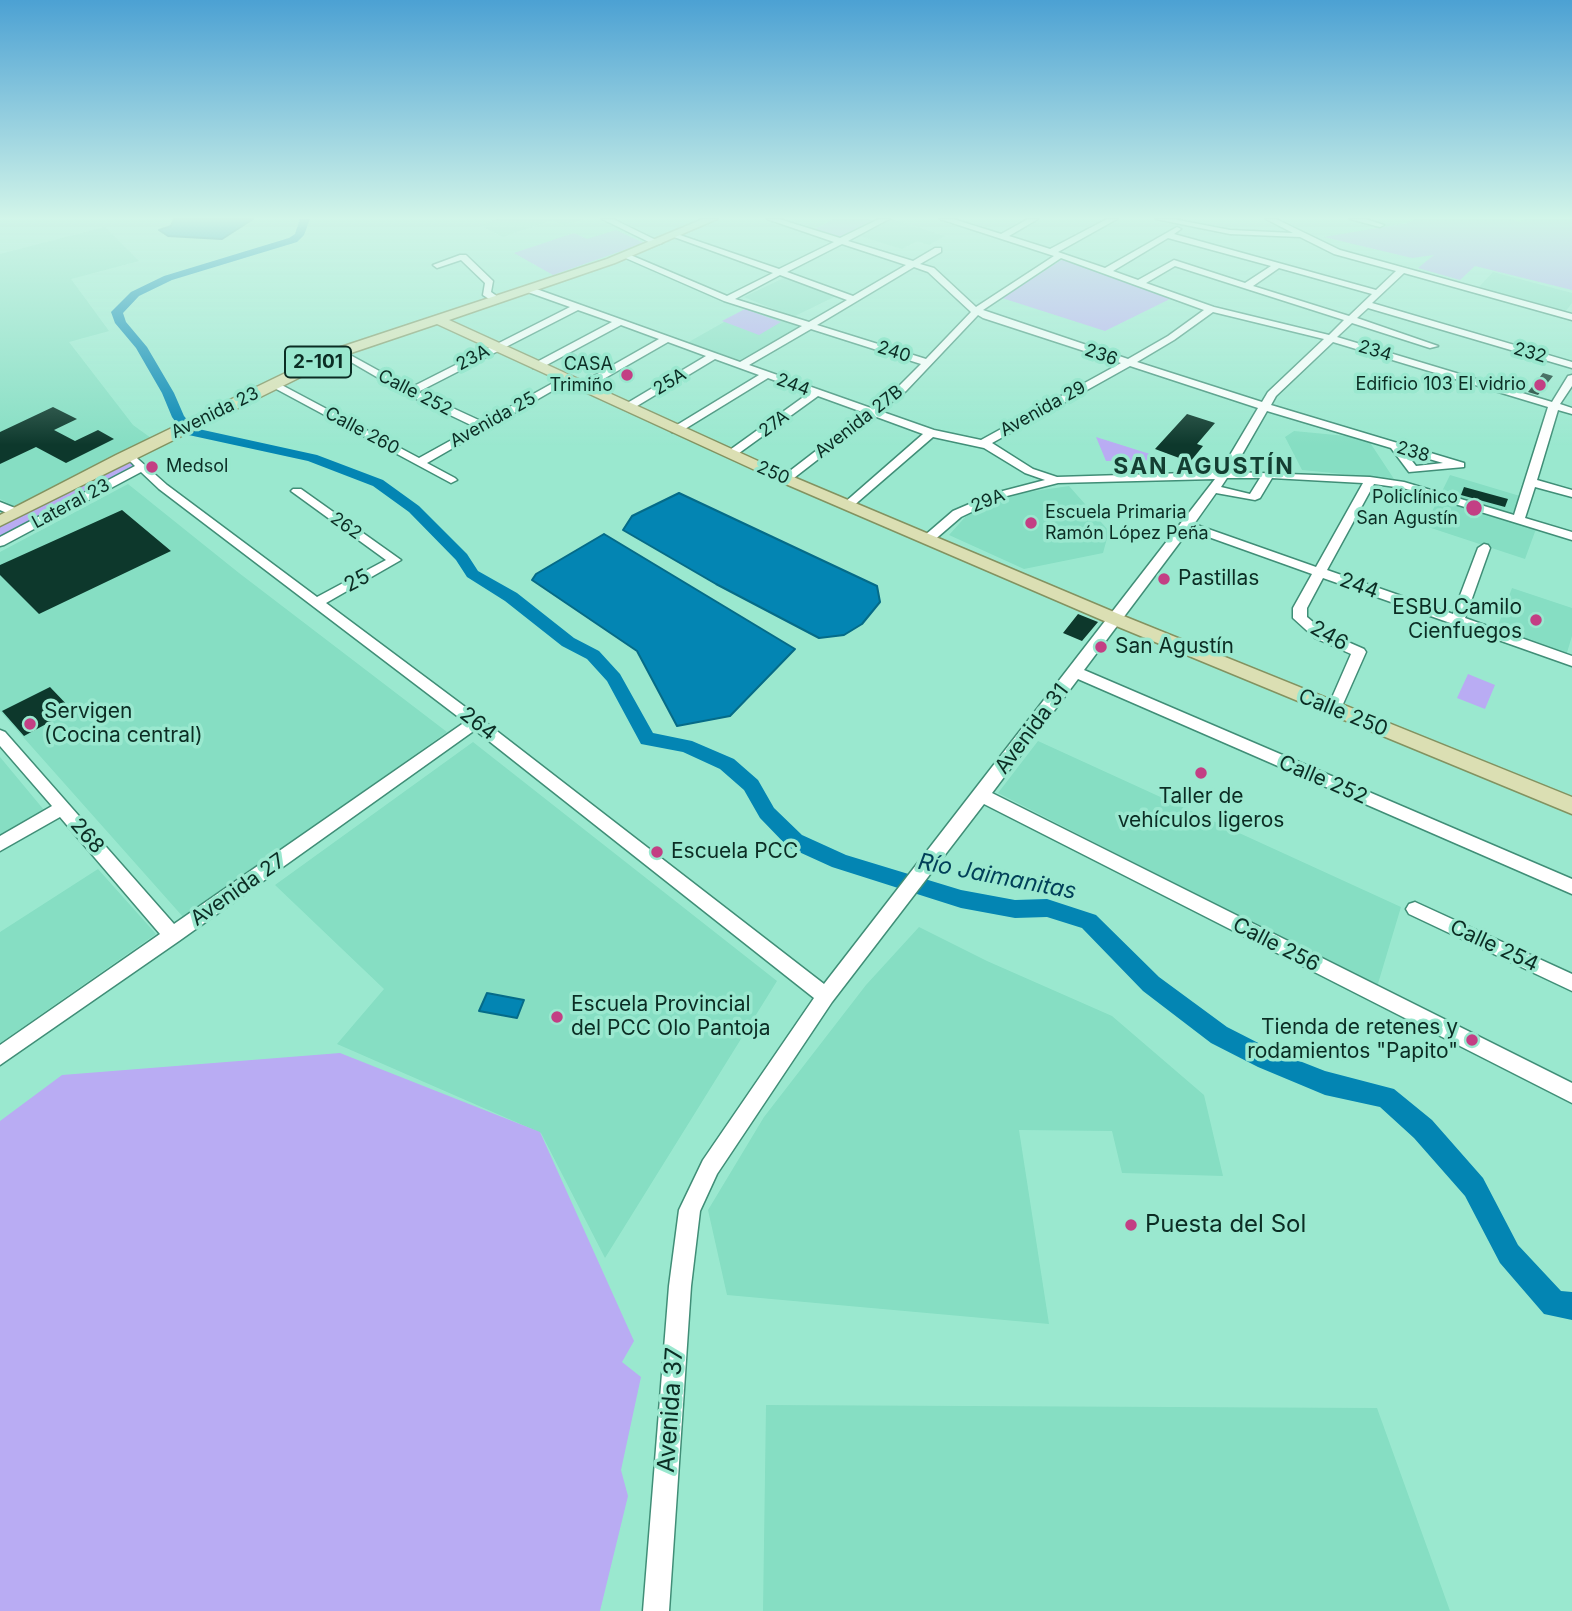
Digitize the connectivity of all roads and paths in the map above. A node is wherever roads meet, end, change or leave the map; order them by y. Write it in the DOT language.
graph roads {
  1 [pos="488,294"];
  2 [pos="511,294"];
  3 [pos="541,294"];
  4 [pos="716,294"];
  5 [pos="737,294"];
  6 [pos="841,294"];
  7 [pos="862,294"];
  8 [pos="957,294"];
  9 [pos="1000,294"];
  10 [pos="1171,294"];
  11 [pos="1272,294"];
  12 [pos="1378,294"];
  13 [pos="1489,294"];
  14 [pos="495,299"];
  15 [pos="727,299"];
  16 [pos="854,299"];
  17 [pos="1368,305"];
  18 [pos="575,308"];
  19 [pos="1212,309"];
  20 [pos="976,312"];
  21 [pos="1572,317"];
  22 [pos="435,318"];
  23 [pos="1350,320"];
  24 [pos="618,323"];
  25 [pos="810,326"];
  26 [pos="1448,329"];
  27 [pos="1331,338"];
  28 [pos="666,339"];
  29 [pos="497,346"];
  30 [pos="1433,346"];
  31 [pos="713,356"];
  32 [pos="349,358"];
  33 [pos="926,362"];
  34 [pos="1127,364"];
  35 [pos="1418,364"];
  36 [pos="1572,365"];
  37 [pos="537,366"];
  38 [pos="740,366"];
  39 [pos="766,375"];
  40 [pos="1572,378"];
  41 [pos="566,380"];
  42 [pos="272,384"];
  43 [pos="582,387"];
  44 [pos="410,392"];
  45 [pos="816,393"];
  46 [pos="1263,406"];
  47 [pos="1554,406"];
  48 [pos="628,407"];
  49 [pos="1572,411"];
  50 [pos="874,413"];
  51 [pos="482,426"];
  52 [pos="676,430"];
  53 [pos="931,433"];
  54 [pos="1366,436"];
  55 [pos="982,443"];
  56 [pos="1396,448"];
  57 [pos="129,454"];
  58 [pos="731,454"];
  59 [pos="420,462"];
  60 [pos="141,467"];
  61 [pos="1413,470"];
  62 [pos="1224,475"];
  63 [pos="1268,475"];
  64 [pos="786,479"];
  65 [pos="451,480"];
  66 [pos="1370,480"];
  67 [pos="1056,481"];
  68 [pos="1530,482"];
  69 [pos="1404,485"];
  70 [pos="1213,489"];
  71 [pos="297,491"];
  72 [pos="1572,494"];
  73 [pos="848,505"];
  74 [pos="0,506"];
  75 [pos="16,513"];
  76 [pos="1519,519"];
  77 [pos="0,521"];
  78 [pos="1186,525"];
  79 [pos="1572,536"];
  80 [pos="928,539"];
  81 [pos="0,542"];
  82 [pos="1484,548"];
  83 [pos="396,560"];
  84 [pos="1320,572"];
  85 [pos="318,602"];
  86 [pos="1115,619"];
  87 [pos="1457,621"];
  88 [pos="1572,661"];
  89 [pos="1075,673"];
  90 [pos="1334,709"];
  91 [pos="475,722"];
  92 [pos="0,736"];
  93 [pos="981,795"];
  94 [pos="1572,806"];
  95 [pos="62,808"];
  96 [pos="0,844"];
  97 [pos="1572,887"];
  98 [pos="1415,909"];
  99 [pos="173,936"];
  100 [pos="1572,983"];
  101 [pos="826,996"];
  102 [pos="0,1056"];
  103 [pos="1572,1093"];
  104 [pos="690,1210"];
  105 [pos="656,1611"];
  1 -- 14 [label="street"];
  2 -- 14 [label="main road, Avenida 23 / 2-101"];
  3 -- 18 [label="street, 244"];
  4 -- 15 [label="street, 240"];
  5 -- 15 [label="street"];
  6 -- 16 [label="street"];
  7 -- 16 [label="street"];
  8 -- 20 [label="street, 236"];
  9 -- 20 [label="street, Avenida 27B"];
  10 -- 19 [label="street, 234"];
  11 -- 23 [label="street"];
  12 -- 17 [label="street, Avenida 31"];
  13 -- 21 [label="street"];
  14 -- 22 [label="main road, Avenida 23 / 2-101"];
  15 -- 25 [label="street, 240"];
  16 -- 25 [label="street"];
  17 -- 23 [label="street, Avenida 31"];
  17 -- 26 [label="street, 232"];
  18 -- 24 [label="street, 244"];
  18 -- 29 [label="street, 23A"];
  19 -- 27 [label="street, 234"];
  19 -- 34 [label="street, Avenida 29"];
  20 -- 33 [label="street, Avenida 27B"];
  20 -- 34 [label="street, 236"];
  22 -- 29 [label="main road, 250"];
  22 -- 42 [label="main road, Avenida 23 / 2-101"];
  23 -- 27 [label="street, Avenida 31"];
  23 -- 30 [label="street"];
  24 -- 28 [label="street, 244"];
  24 -- 37 [label="street"];
  25 -- 33 [label="street, 240"];
  25 -- 38 [label="street"];
  26 -- 30 [label="street"];
  26 -- 36 [label="street, 232"];
  27 -- 35 [label="street, 234"];
  27 -- 46 [label="street, Avenida 31"];
  28 -- 31 [label="street, 244"];
  28 -- 43 [label="street"];
  29 -- 37 [label="main road, 250"];
  29 -- 44 [label="street, 23A"];
  30 -- 35 [label="street"];
  31 -- 38 [label="street, 244"];
  31 -- 48 [label="street, 25A"];
  32 -- 44 [label="street, Calle 252"];
  33 -- 50 [label="street, Avenida 27B"];
  34 -- 46 [label="street, 236"];
  34 -- 55 [label="street, Avenida 29"];
  35 -- 47 [label="street, 234"];
  37 -- 41 [label="main road, 250"];
  38 -- 39 [label="street, 244"];
  39 -- 45 [label="street, 244"];
  39 -- 52 [label="street"];
  40 -- 47 [label="street"];
  41 -- 43 [label="main road, 250"];
  41 -- 51 [label="street, Avenida 25"];
  42 -- 57 [label="main road, Avenida 23 / 2-101"];
  42 -- 59 [label="street, Calle 260"];
  43 -- 48 [label="main road, 250"];
  44 -- 51 [label="street, Calle 252"];
  45 -- 50 [label="street, 244"];
  45 -- 58 [label="street, 27A"];
  46 -- 54 [label="street, 236"];
  46 -- 62 [label="street, Avenida 31"];
  47 -- 49 [label="street, 234"];
  47 -- 68 [label="street"];
  48 -- 52 [label="main road, 250"];
  50 -- 53 [label="street, 244"];
  50 -- 64 [label="street, Avenida 27B"];
  51 -- 59 [label="street, Avenida 25"];
  52 -- 58 [label="main road, 250"];
  53 -- 55 [label="street, 244"];
  53 -- 73 [label="street"];
  54 -- 56 [label="street, 238"];
  55 -- 67 [label="street, 244"];
  56 -- 61 [label="street"];
  56 -- 61 [label="street, 238"];
  57 -- 60 [label="street, 264"];
  57 -- 75 [label="main road, Avenida 23 / 2-101"];
  58 -- 64 [label="main road, 250"];
  59 -- 65 [label="street, Calle 260"];
  60 -- 81 [label="street, Lateral 23"];
  60 -- 85 [label="street, 264"];
  61 -- 69 [label="street"];
  62 -- 63 [label="street"];
  62 -- 67 [label="street"];
  62 -- 70 [label="street, Avenida 31"];
  63 -- 66 [label="street"];
  63 -- 70 [label="street"];
  64 -- 73 [label="main road, 250"];
  66 -- 69 [label="street"];
  66 -- 84 [label="street"];
  67 -- 80 [label="street, 29A"];
  68 -- 72 [label="street"];
  68 -- 76 [label="street"];
  69 -- 76 [label="street"];
  70 -- 78 [label="street, Avenida 31"];
  71 -- 83 [label="street, 262"];
  73 -- 80 [label="main road, 250"];
  74 -- 75 [label="street"];
  75 -- 77 [label="main road, Avenida 23 / 2-101"];
  76 -- 79 [label="street"];
  78 -- 84 [label="street, 244"];
  78 -- 86 [label="street, Avenida 31"];
  80 -- 86 [label="main road, 250"];
  82 -- 87 [label="street"];
  83 -- 85 [label="street, 25"];
  84 -- 87 [label="street, 244"];
  84 -- 90 [label="street, 246"];
  85 -- 91 [label="street, 264"];
  86 -- 89 [label="street, Avenida 31"];
  86 -- 90 [label="main road, Calle 250"];
  87 -- 88 [label="street, 244"];
  89 -- 93 [label="street, Avenida 31"];
  89 -- 97 [label="street, Calle 252"];
  90 -- 94 [label="main road, Calle 250"];
  91 -- 99 [label="street, Avenida 27"];
  91 -- 101 [label="street, 264"];
  92 -- 95 [label="street, 268"];
  93 -- 101 [label="street, Avenida 31"];
  93 -- 103 [label="street, Calle 256"];
  95 -- 96 [label="street"];
  95 -- 99 [label="street, 268"];
  98 -- 100 [label="street, Calle 254"];
  99 -- 102 [label="street, Avenida 27"];
  101 -- 104 [label="street, Avenida 31"];
  104 -- 105 [label="street, Avenida 37"];
}
